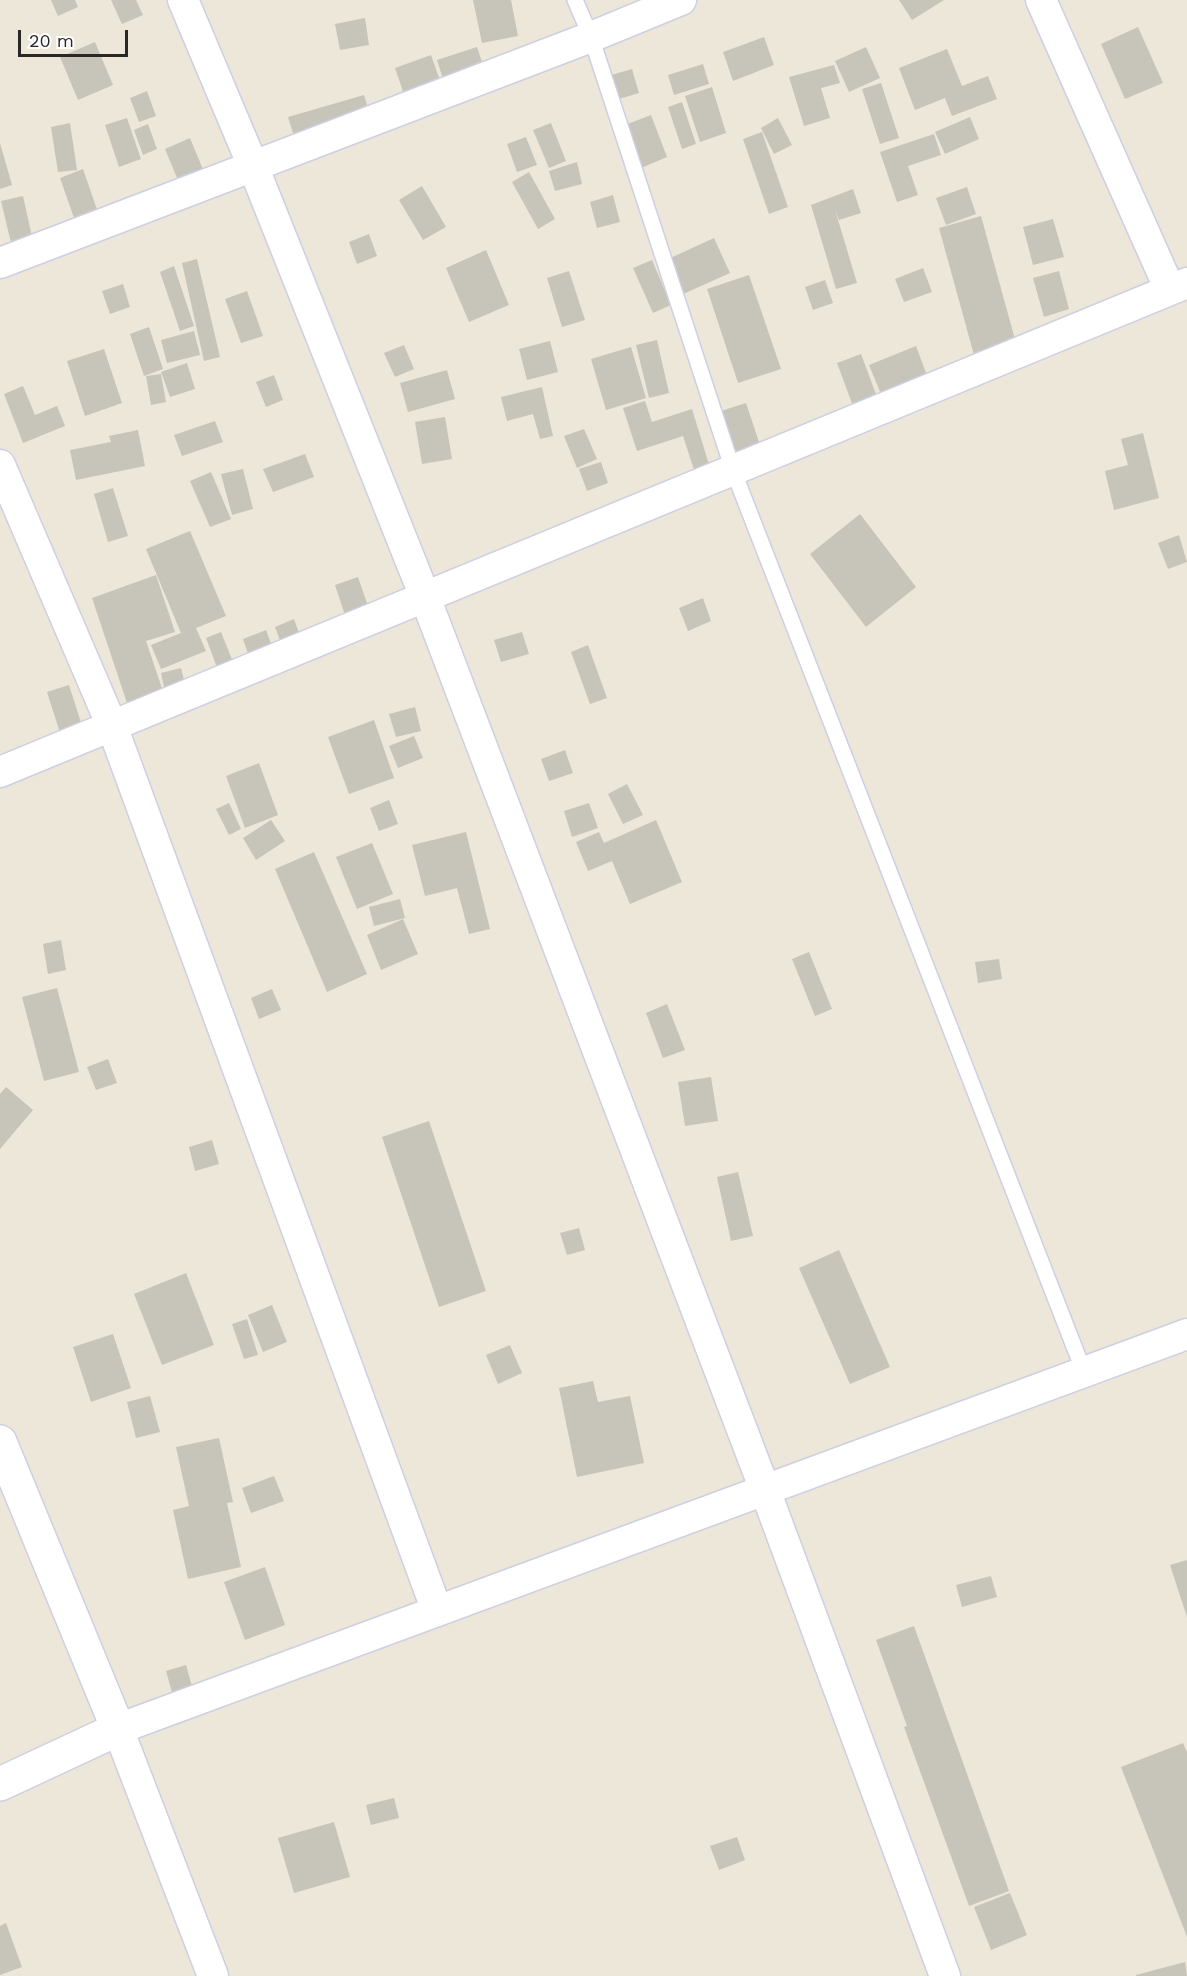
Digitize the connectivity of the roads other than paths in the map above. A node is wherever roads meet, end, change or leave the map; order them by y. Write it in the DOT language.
graph roads {
  1 [pos="183,0"];
  2 [pos="575,0"];
  3 [pos="681,0"];
  4 [pos="1041,0"];
  5 [pos="591,37"];
  6 [pos="253,166"];
  7 [pos="0,262"];
  8 [pos="1178,286"];
  9 [pos="0,465"];
  10 [pos="733,470"];
  11 [pos="425,597"];
  12 [pos="112,726"];
  13 [pos="0,772"];
  14 [pos="1187,1334"];
  15 [pos="1084,1372"];
  16 [pos="0,1442"];
  17 [pos="765,1490"];
  18 [pos="437,1611"];
  19 [pos="118,1729"];
  20 [pos="0,1784"];
  21 [pos="213,1976"];
  22 [pos="945,1976"];
  1 -- 6 [label="street"];
  2 -- 5 [label="lane"];
  3 -- 5 [label="street"];
  4 -- 8 [label="street"];
  5 -- 6 [label="street"];
  5 -- 10 [label="lane"];
  6 -- 7 [label="street"];
  6 -- 11 [label="street"];
  8 -- 10 [label="street"];
  9 -- 12 [label="street"];
  10 -- 11 [label="street"];
  10 -- 15 [label="lane"];
  11 -- 12 [label="street"];
  11 -- 17 [label="street"];
  12 -- 13 [label="street"];
  12 -- 18 [label="street"];
  14 -- 15 [label="street"];
  15 -- 17 [label="street"];
  16 -- 19 [label="main road"];
  17 -- 18 [label="street"];
  17 -- 22 [label="street"];
  18 -- 19 [label="street"];
  19 -- 20 [label="main road"];
  19 -- 21 [label="street"];
}
